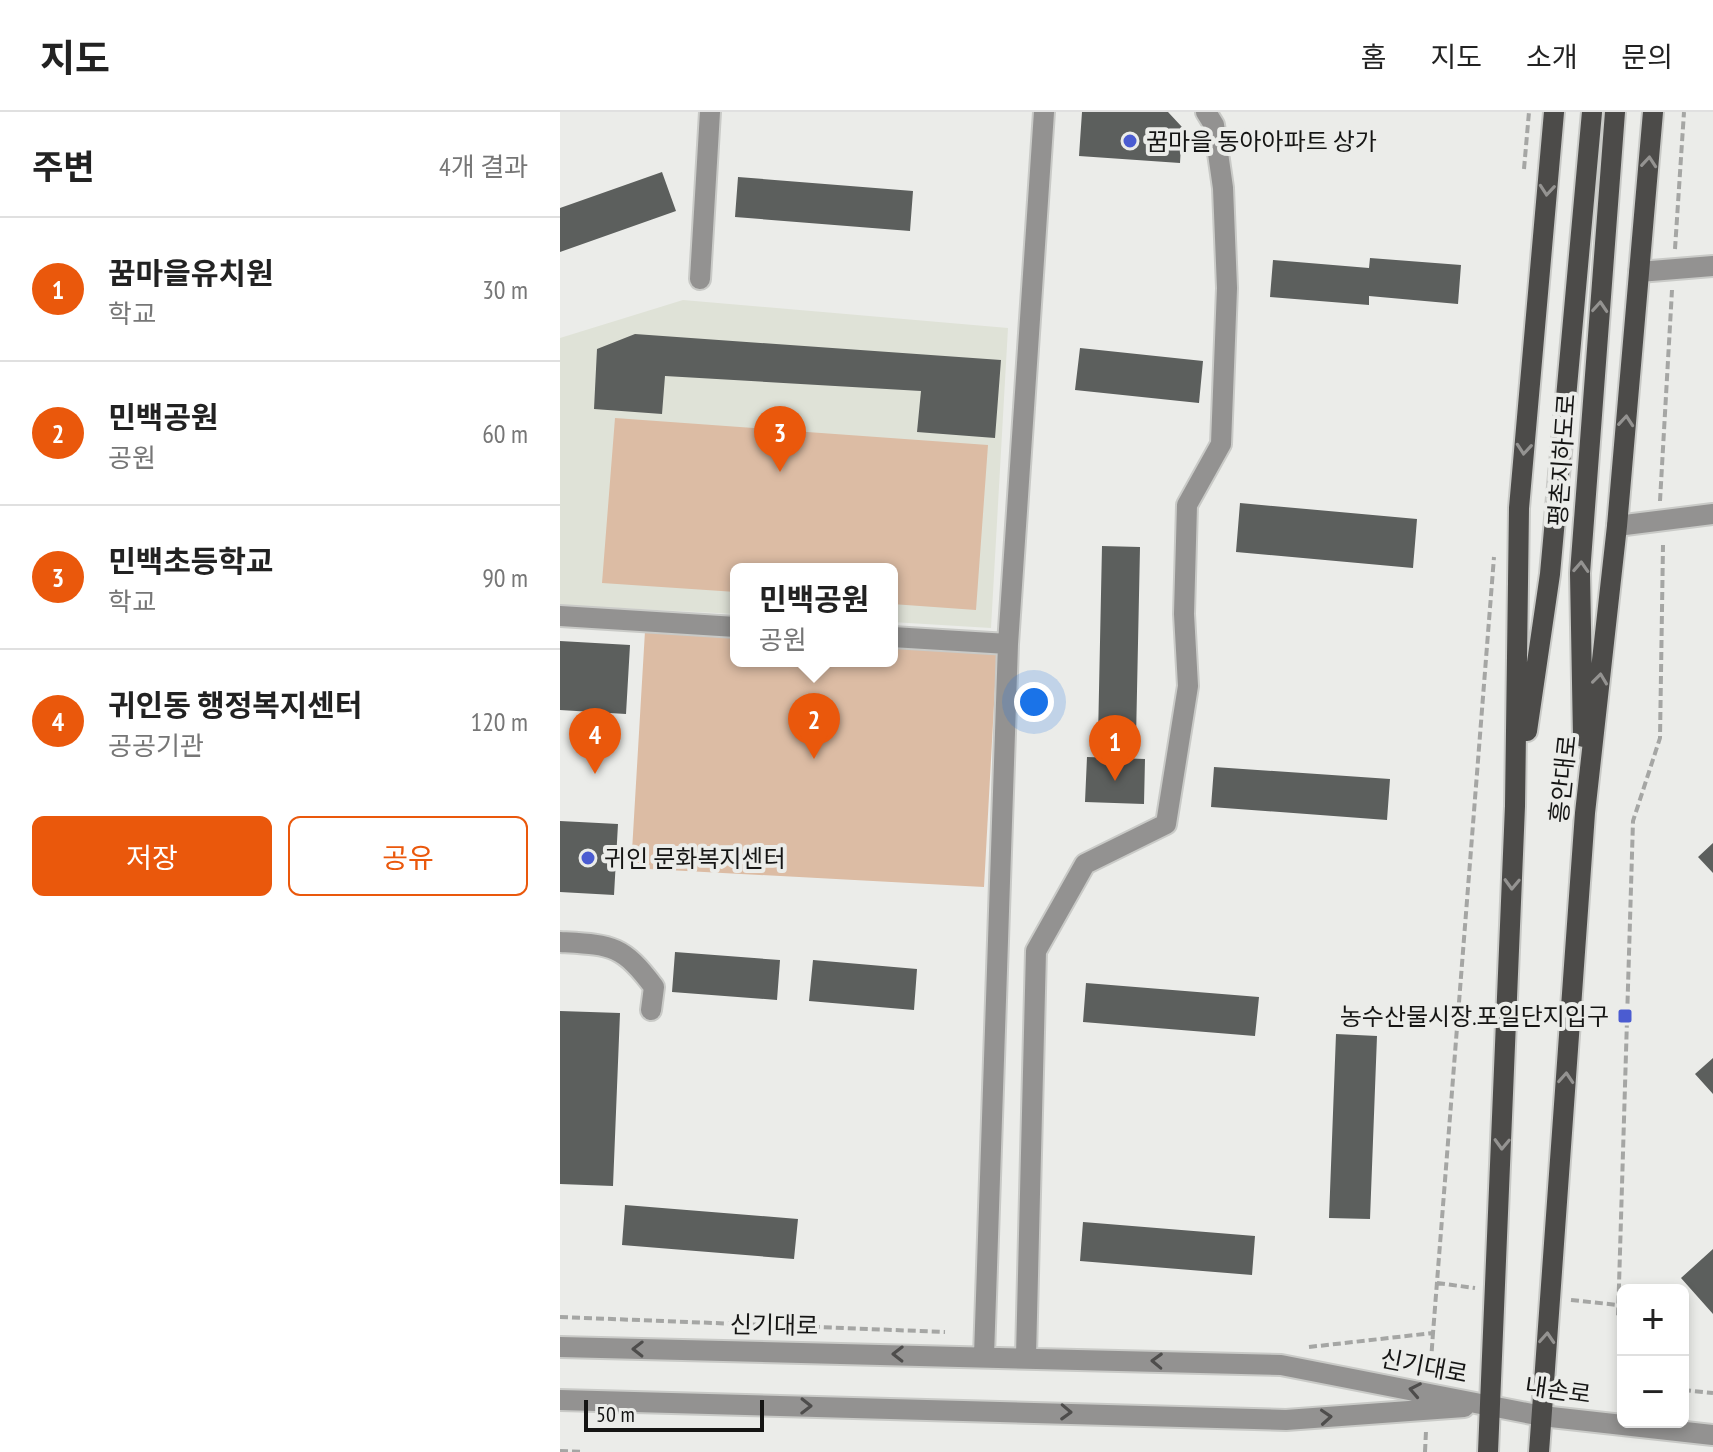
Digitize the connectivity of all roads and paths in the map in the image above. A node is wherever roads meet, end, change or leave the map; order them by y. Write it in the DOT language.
graph roads {
  1 [pos="710,112"];
  2 [pos="1044,112"];
  3 [pos="1206,112"];
  4 [pos="1529,112"];
  5 [pos="1554,112"];
  6 [pos="1592,112"];
  7 [pos="1615,112"];
  8 [pos="1653,112"];
  9 [pos="1684,112"];
  10 [pos="1524,172"];
  11 [pos="1713,266"];
  12 [pos="1673,269"];
  13 [pos="1639,272"];
  14 [pos="700,279"];
  15 [pos="1660,501"];
  16 [pos="1713,514"];
  17 [pos="1617,526"];
  18 [pos="1663,545"];
  19 [pos="1494,553"];
  20 [pos="560,616"];
  21 [pos="730,627"];
  22 [pos="898,637"];
  23 [pos="1008,644"];
  24 [pos="1515,806"];
  25 [pos="1585,813"];
  26 [pos="560,942"];
  27 [pos="651,1010"];
  28 [pos="1619,1284"];
  29 [pos="560,1317"];
  30 [pos="986,1334"];
  31 [pos="560,1347"];
  32 [pos="1297,1348"];
  33 [pos="984,1356"];
  34 [pos="1026,1356"];
  35 [pos="1689,1391"];
  36 [pos="1713,1393"];
  37 [pos="560,1400"];
  38 [pos="1492,1405"];
  39 [pos="1542,1416"];
  40 [pos="1713,1435"];
  41 [pos="560,1451"];
  42 [pos="583,1452"];
  43 [pos="1488,1452"];
  44 [pos="1539,1452"];
  1 -- 14 [label="street"];
  2 -- 23 [label="street"];
  3 -- 34 [label="street"];
  4 -- 10 [label="path"];
  5 -- 24 [label="main road, 흥안대로, one-way"];
  6 -- 24 [label="main road, 평촌지하도로"];
  25 -- 7 [label="main road, 평촌지하도로, one-way"];
  13 -- 8 [label="main road, 흥안대로, one-way"];
  9 -- 12 [label="path"];
  11 -- 12 [label="street"];
  12 -- 13 [label="street"];
  12 -- 15 [label="path"];
  17 -- 13 [label="main road, 흥안대로, one-way"];
  16 -- 17 [label="street"];
  25 -- 17 [label="main road, 흥안대로, one-way"];
  18 -- 28 [label="path"];
  19 -- 32 [label="path"];
  20 -- 21 [label="street"];
  22 -- 23 [label="street"];
  23 -- 30 [label="street"];
  24 -- 38 [label="main road, 흥안대로, one-way"];
  39 -- 25 [label="main road, 흥안대로, one-way"];
  26 -- 27 [label="street"];
  29 -- 30 [label="path"];
  30 -- 33 [label="street"];
  33 -- 31 [label="street, 신기대로, one-way"];
  33 -- 34 [label="street, 신기대로"];
  38 -- 34 [label="street, 신기대로, one-way"];
  35 -- 36 [label="path"];
  37 -- 38 [label="street, 신기대로, one-way"];
  38 -- 39 [label="street, 내손로"];
  38 -- 43 [label="main road, 흥안대로"];
  39 -- 40 [label="street, 내손로"];
  39 -- 44 [label="main road, 흥안대로"];
  41 -- 42 [label="path"];
}
